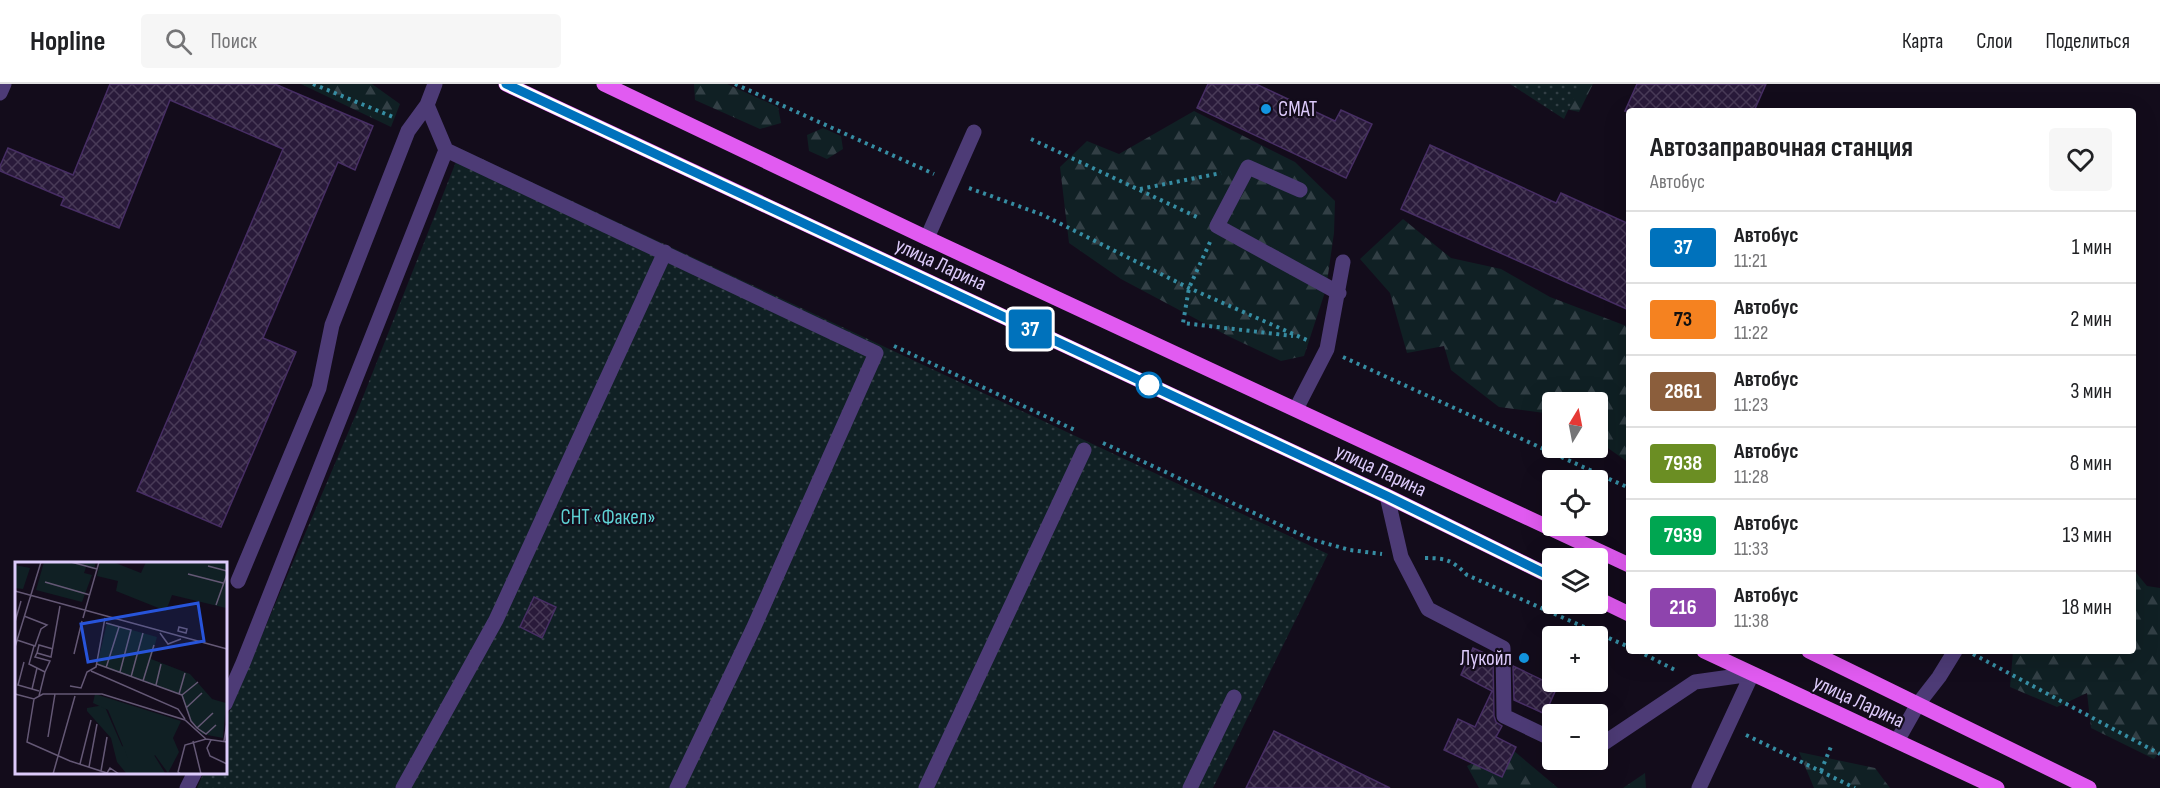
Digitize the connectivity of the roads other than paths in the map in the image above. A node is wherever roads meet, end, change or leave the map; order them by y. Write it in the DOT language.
graph roads {
  1 [pos="4,84"];
  2 [pos="435,84"];
  3 [pos="506,84"];
  4 [pos="604,84"];
  5 [pos="0,93"];
  6 [pos="427,105"];
  7 [pos="974,132"];
  8 [pos="446,150"];
  9 [pos="1300,190"];
  10 [pos="927,238"];
  11 [pos="665,252"];
  12 [pos="1343,262"];
  13 [pos="1339,293"];
  14 [pos="1296,409"];
  15 [pos="1084,450"];
  16 [pos="1387,496"];
  17 [pos="1626,564"];
  18 [pos="1542,572"];
  19 [pos="238,581"];
  20 [pos="1608,604"];
  21 [pos="1626,613"];
  22 [pos="1710,654"];
  23 [pos="1815,654"];
  24 [pos="1953,654"];
  25 [pos="1752,674"];
  26 [pos="1234,697"];
  27 [pos="226,702"];
  28 [pos="1918,704"];
  29 [pos="1542,734"];
  30 [pos="1608,740"];
  31 [pos="1896,741"];
  32 [pos="194,773"];
  33 [pos="187,788"];
  34 [pos="403,788"];
  35 [pos="677,788"];
  36 [pos="926,788"];
  37 [pos="1190,788"];
  38 [pos="1699,788"];
  39 [pos="1997,788"];
  40 [pos="2090,788"];
  1 -- 5 [label="lane"];
  2 -- 6 [label="lane"];
  3 -- 16 [label="main road, улица Ларина"];
  4 -- 10 [label="main road, улица Ларина"];
  6 -- 8 [label="lane"];
  6 -- 19 [label="lane"];
  7 -- 10 [label="lane"];
  8 -- 11 [label="lane"];
  8 -- 27 [label="lane"];
  9 -- 13 [label="lane"];
  10 -- 14 [label="main road, улица Ларина"];
  11 -- 34 [label="lane"];
  11 -- 35 [label="lane"];
  12 -- 13 [label="lane"];
  13 -- 14 [label="lane"];
  14 -- 17 [label="main road, улица Ларина"];
  15 -- 36 [label="lane"];
  16 -- 18 [label="main road, улица Ларина"];
  16 -- 29 [label="lane"];
  20 -- 21 [label="main road"];
  22 -- 25 [label="main road, улица Ларина"];
  23 -- 28 [label="main road, улица Ларина"];
  24 -- 28 [label="lane"];
  25 -- 30 [label="lane"];
  25 -- 31 [label="main road, улица Ларина"];
  25 -- 38 [label="lane"];
  26 -- 37 [label="lane"];
  28 -- 31 [label="lane"];
  28 -- 40 [label="main road, улица Ларина"];
  31 -- 39 [label="main road, улица Ларина"];
  32 -- 33 [label="lane"];
}
